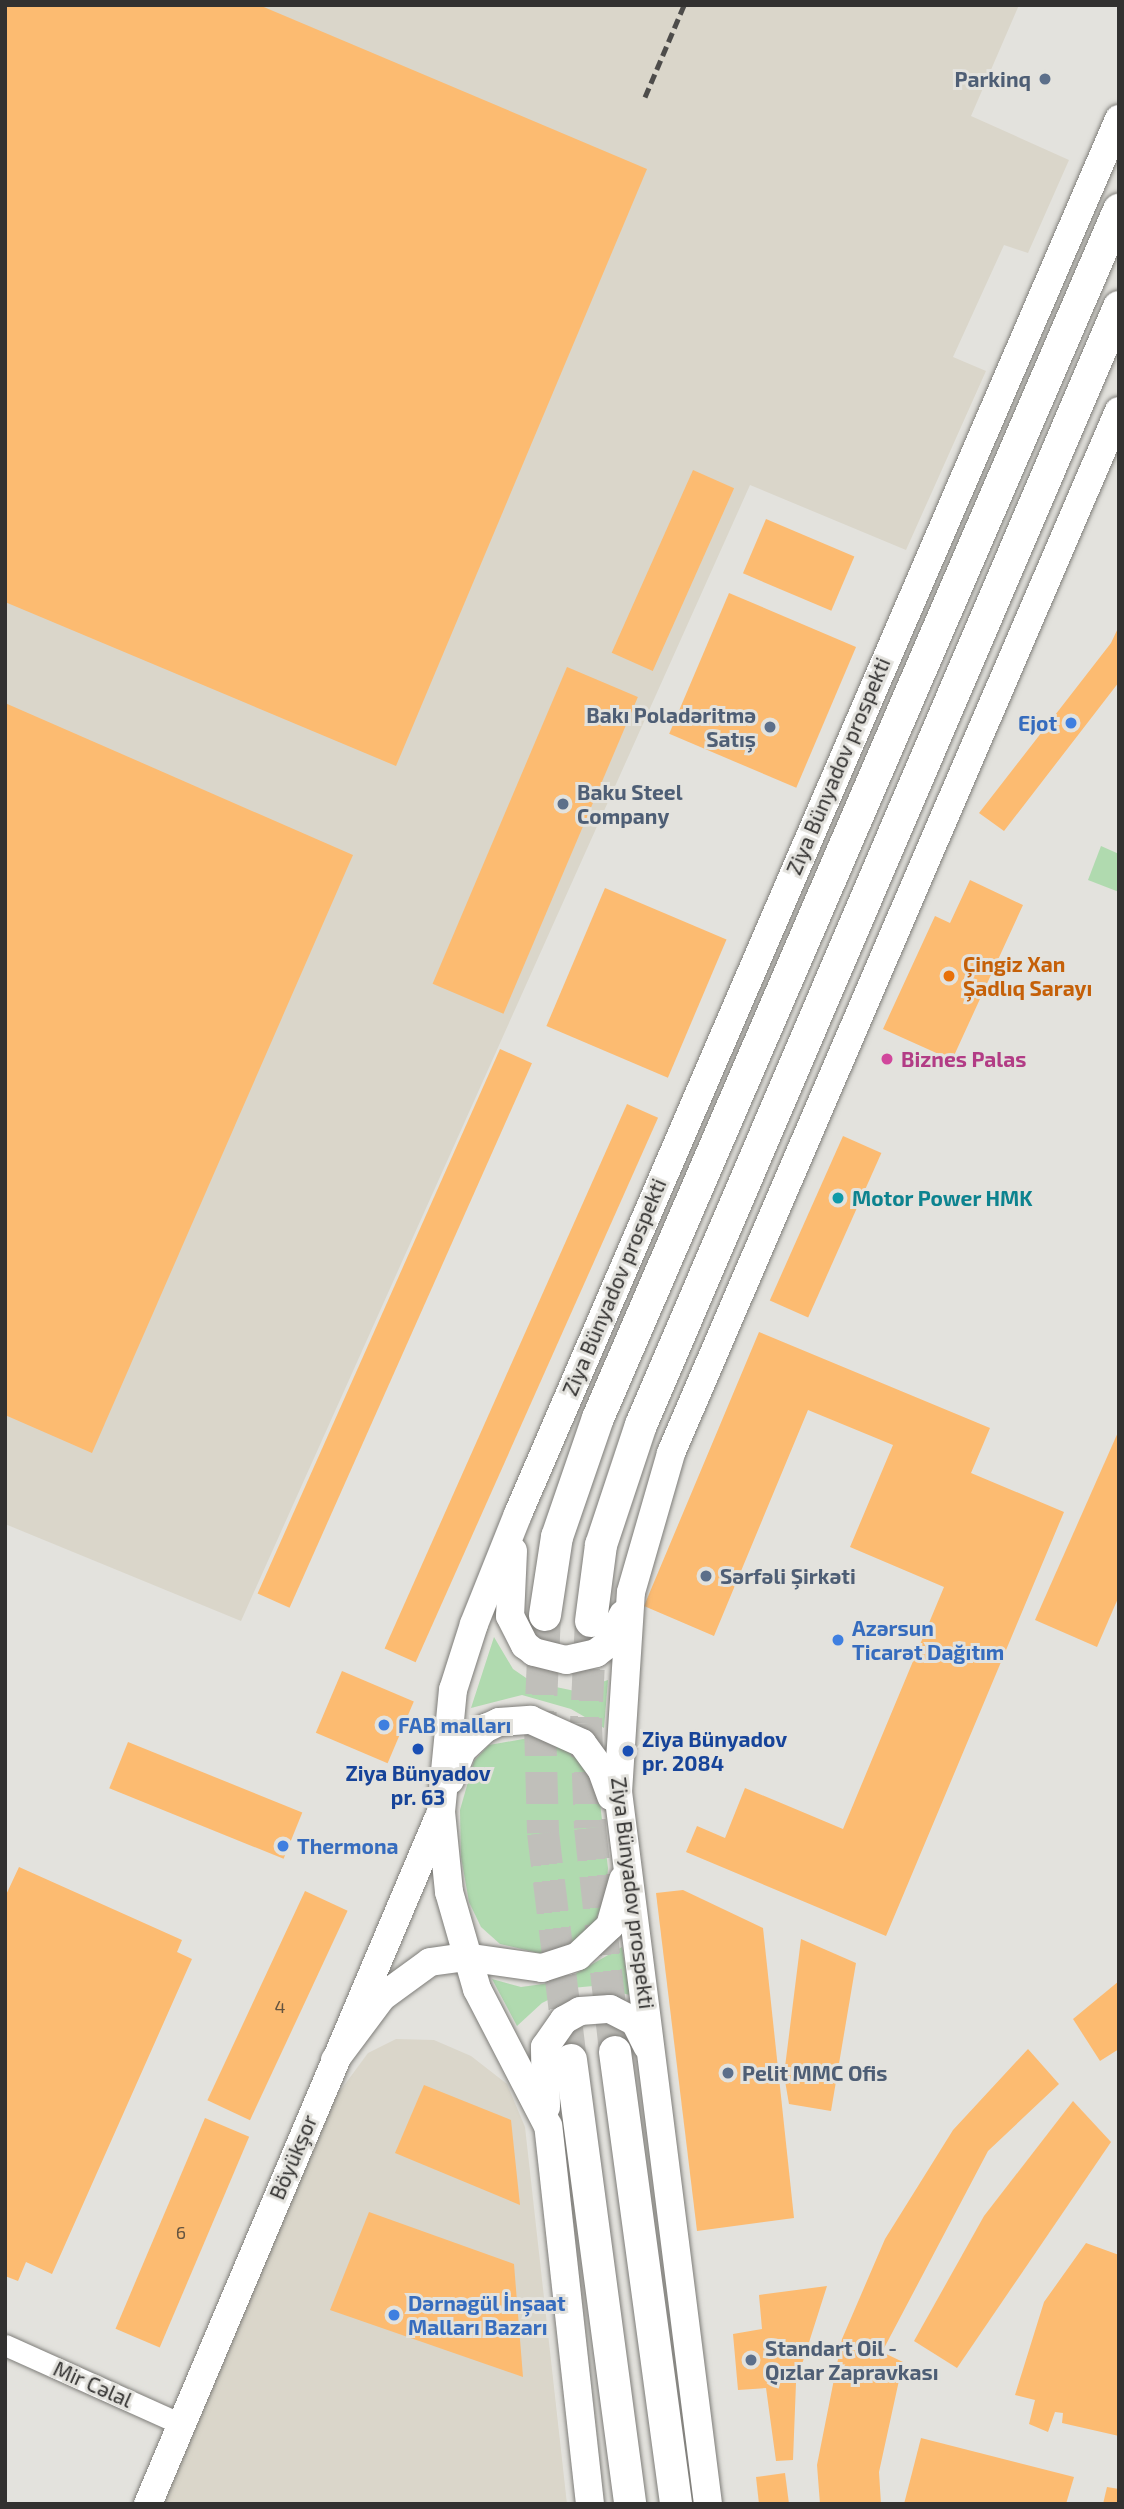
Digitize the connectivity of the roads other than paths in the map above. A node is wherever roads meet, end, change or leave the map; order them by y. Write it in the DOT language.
graph roads {
  1 [pos="1119,119"];
  2 [pos="1119,210"];
  3 [pos="1119,307"];
  4 [pos="1119,411"];
  5 [pos="518,1514"];
  6 [pos="631,1592"];
  7 [pos="545,1615"];
  8 [pos="591,1621"];
  9 [pos="442,1812"];
  10 [pos="625,1861"];
  11 [pos="465,1957"];
  12 [pos="615,2052"];
  13 [pos="335,2060"];
  14 [pos="571,2060"];
  15 [pos="656,2076"];
  16 [pos="548,2126"];
  17 [pos="5,2345"];
  18 [pos="181,2424"];
  19 [pos="148,2504"];
  20 [pos="590,2504"];
  21 [pos="630,2504"];
  22 [pos="676,2504"];
  23 [pos="708,2504"];
  1 -- 5 [label="main road, Ziya Bünyadov prospekti"];
  2 -- 7 [label="main road, Ziya Bünyadov prospekti"];
  3 -- 8 [label="main road"];
  4 -- 6 [label="main road, Ziya Bünyadov prospekti"];
  5 -- 6 [label="main road"];
  5 -- 9 [label="main road, Ziya Bünyadov prospekti"];
  6 -- 10 [label="main road, Ziya Bünyadov prospekti"];
  9 -- 10 [label="main road"];
  9 -- 11 [label="main road, Ziya Bünyadov prospekti"];
  9 -- 13 [label="main road, Böyükşor"];
  10 -- 11 [label="main road"];
  10 -- 15 [label="main road, Ziya Bünyadov prospekti"];
  11 -- 13 [label="main road"];
  11 -- 16 [label="main road, Ziya Bünyadov prospekti"];
  12 -- 22 [label="main road"];
  13 -- 18 [label="main road, Böyükşor"];
  14 -- 21 [label="main road"];
  15 -- 16 [label="main road"];
  15 -- 23 [label="main road, Ziya Bünyadov prospekti"];
  16 -- 20 [label="main road, Ziya Bünyadov prospekti"];
  17 -- 18 [label="street, Mir Cəlal"];
  18 -- 19 [label="main road, Böyükşor"];
}
